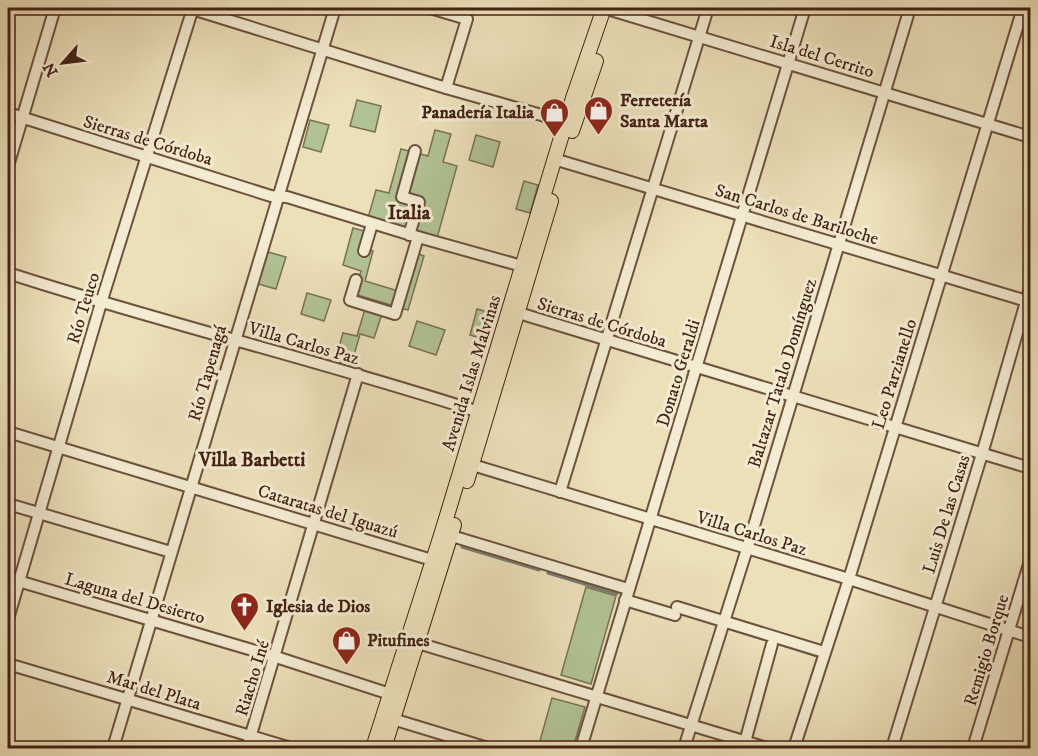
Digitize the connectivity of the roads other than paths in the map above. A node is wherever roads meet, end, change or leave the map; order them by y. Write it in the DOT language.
graph roads {
  1 [pos="55,8"];
  2 [pos="191,8"];
  3 [pos="335,8"];
  4 [pos="430,8"];
  5 [pos="610,8"];
  6 [pos="708,8"];
  7 [pos="806,8"];
  8 [pos="910,8"];
  9 [pos="1023,8"];
  10 [pos="699,36"];
  11 [pos="323,48"];
  12 [pos="787,63"];
  13 [pos="446,88"];
  14 [pos="884,92"];
  15 [pos="8,113"];
  16 [pos="22,118"];
  17 [pos="570,123"];
  18 [pos="987,123"];
  19 [pos="1030,137"];
  20 [pos="416,151"];
  21 [pos="146,157"];
  22 [pos="558,161"];
  23 [pos="8,166"];
  24 [pos="652,188"];
  25 [pos="277,197"];
  26 [pos="743,215"];
  27 [pos="372,224"];
  28 [pos="413,236"];
  29 [pos="838,243"];
  30 [pos="364,251"];
  31 [pos="522,266"];
  32 [pos="8,273"];
  33 [pos="941,274"];
  34 [pos="356,280"];
  35 [pos="1030,288"];
  36 [pos="1028,301"];
  37 [pos="101,303"];
  38 [pos="513,312"];
  39 [pos="234,340"];
  40 [pos="606,340"];
  41 [pos="696,368"];
  42 [pos="358,374"];
  43 [pos="792,396"];
  44 [pos="483,413"];
  45 [pos="894,428"];
  46 [pos="8,432"];
  47 [pos="58,446"];
  48 [pos="982,454"];
  49 [pos="468,464"];
  50 [pos="1030,468"];
  51 [pos="191,487"];
  52 [pos="560,492"];
  53 [pos="8,504"];
  54 [pos="38,514"];
  55 [pos="651,519"];
  56 [pos="314,524"];
  57 [pos="447,534"];
  58 [pos="747,549"];
  59 [pos="171,552"];
  60 [pos="432,560"];
  61 [pos="1030,561"];
  62 [pos="849,579"];
  63 [pos="13,580"];
  64 [pos="627,595"];
  65 [pos="935,606"];
  66 [pos="8,619"];
  67 [pos="150,620"];
  68 [pos="723,621"];
  69 [pos="1009,630"];
  70 [pos="1030,637"];
  71 [pos="413,641"];
  72 [pos="772,644"];
  73 [pos="824,652"];
  74 [pos="276,657"];
  75 [pos="8,664"];
  76 [pos="390,694"];
  77 [pos="597,696"];
  78 [pos="128,699"];
  79 [pos="388,718"];
  80 [pos="691,725"];
  81 [pos="251,736"];
  82 [pos="745,742"];
  83 [pos="8,746"];
  84 [pos="17,748"];
  85 [pos="113,748"];
  86 [pos="248,748"];
  87 [pos="291,748"];
  88 [pos="373,748"];
  89 [pos="384,748"];
  90 [pos="488,748"];
  91 [pos="581,748"];
  92 [pos="684,748"];
  93 [pos="767,748"];
  94 [pos="794,748"];
  95 [pos="892,748"];
  96 [pos="973,748"];
  1 -- 16 [label="street"];
  2 -- 11 [label="street"];
  2 -- 21 [label="street, Río Teuco"];
  3 -- 11 [label="street, Río Tapenagá"];
  4 -- 13 [label="street"];
  5 -- 10 [label="street, Isla del Cerrito"];
  5 -- 17 [label="main road, Avenida Islas Malvinas"];
  6 -- 10 [label="street"];
  7 -- 12 [label="street, Donato Geraldi"];
  8 -- 14 [label="street, Baltazar Tatalo Domínguez"];
  9 -- 18 [label="street, Leo Parzianello"];
  10 -- 12 [label="street, Isla del Cerrito"];
  10 -- 24 [label="street"];
  11 -- 13 [label="street"];
  11 -- 25 [label="street, Río Tapenagá"];
  12 -- 14 [label="street, Isla del Cerrito"];
  12 -- 26 [label="street, Donato Geraldi"];
  13 -- 17 [label="street"];
  14 -- 18 [label="street, Isla del Cerrito"];
  14 -- 29 [label="street, Baltazar Tatalo Domínguez"];
  15 -- 16 [label="street, Sierras de Córdoba"];
  16 -- 21 [label="street, Sierras de Córdoba"];
  16 -- 23 [label="street"];
  17 -- 22 [label="main road, Avenida Islas Malvinas"];
  18 -- 19 [label="street, Isla del Cerrito"];
  18 -- 33 [label="street, Leo Parzianello"];
  20 -- 28 [label="street"];
  21 -- 25 [label="street, Sierras de Córdoba"];
  21 -- 37 [label="street, Río Teuco"];
  22 -- 24 [label="street, San Carlos de Bariloche"];
  22 -- 31 [label="main road, Avenida Islas Malvinas"];
  22 -- 38 [label="main road, Avenida Islas Malvinas"];
  24 -- 26 [label="street, San Carlos de Bariloche"];
  24 -- 40 [label="street"];
  25 -- 27 [label="street, Sierras de Córdoba"];
  25 -- 39 [label="street, Río Tapenagá"];
  26 -- 29 [label="street, San Carlos de Bariloche"];
  26 -- 41 [label="street, Donato Geraldi"];
  27 -- 28 [label="street, Sierras de Córdoba"];
  27 -- 30 [label="street"];
  28 -- 31 [label="street, Sierras de Córdoba"];
  28 -- 34 [label="street"];
  29 -- 33 [label="street, San Carlos de Bariloche"];
  29 -- 43 [label="street, Baltazar Tatalo Domínguez"];
  31 -- 38 [label="main road, Avenida Islas Malvinas"];
  32 -- 37 [label="street, Villa Carlos Paz"];
  33 -- 36 [label="street, San Carlos de Bariloche"];
  33 -- 45 [label="street, Leo Parzianello"];
  35 -- 36 [label="street, Luis De las Casas"];
  36 -- 48 [label="street, Luis De las Casas"];
  37 -- 39 [label="street, Villa Carlos Paz"];
  37 -- 47 [label="street, Río Teuco"];
  38 -- 40 [label="street, Sierras de Córdoba"];
  38 -- 44 [label="main road, Avenida Islas Malvinas"];
  39 -- 42 [label="street, Villa Carlos Paz"];
  39 -- 51 [label="street, Río Tapenagá"];
  40 -- 41 [label="street, Sierras de Córdoba"];
  40 -- 52 [label="street"];
  41 -- 43 [label="street, Sierras de Córdoba"];
  41 -- 55 [label="street, Donato Geraldi"];
  42 -- 44 [label="street, Villa Carlos Paz"];
  42 -- 56 [label="street, Riacho Iné"];
  43 -- 45 [label="street, Sierras de Córdoba"];
  43 -- 58 [label="street, Baltazar Tatalo Domínguez"];
  44 -- 49 [label="main road, Avenida Islas Malvinas"];
  45 -- 48 [label="street, Sierras de Córdoba"];
  45 -- 62 [label="street, Leo Parzianello"];
  46 -- 47 [label="street, Cataratas del Iguazú"];
  47 -- 51 [label="street, Cataratas del Iguazú"];
  47 -- 54 [label="street, Río Teuco"];
  48 -- 50 [label="street, Sierras de Córdoba"];
  48 -- 65 [label="street, Luis De las Casas"];
  49 -- 52 [label="street, Villa Carlos Paz"];
  49 -- 57 [label="main road, Avenida Islas Malvinas"];
  51 -- 56 [label="street, Cataratas del Iguazú"];
  51 -- 59 [label="street, Río Tapenagá"];
  52 -- 55 [label="street, Villa Carlos Paz"];
  53 -- 54 [label="street"];
  54 -- 59 [label="street"];
  54 -- 63 [label="street, Río Teuco"];
  55 -- 58 [label="street, Villa Carlos Paz"];
  55 -- 64 [label="street, Donato Geraldi"];
  56 -- 60 [label="street, Cataratas del Iguazú"];
  56 -- 74 [label="street, Riacho Iné"];
  57 -- 60 [label="main road, Avenida Islas Malvinas"];
  57 -- 64 [label="street"];
  57 -- 71 [label="main road, Avenida Islas Malvinas"];
  58 -- 62 [label="street, Villa Carlos Paz"];
  58 -- 68 [label="street, Baltazar Tatalo Domínguez"];
  59 -- 67 [label="street, Río Tapenagá"];
  60 -- 71 [label="main road, Avenida Islas Malvinas"];
  61 -- 69 [label="street, Remigio Borque"];
  62 -- 65 [label="street, Villa Carlos Paz"];
  62 -- 73 [label="street, Leo Parzianello"];
  63 -- 66 [label="street, Río Teuco"];
  63 -- 67 [label="street, Laguna del Desierto"];
  64 -- 68 [label="street"];
  64 -- 77 [label="street, Donato Geraldi"];
  65 -- 69 [label="street, Villa Carlos Paz"];
  65 -- 95 [label="street, Luis De las Casas"];
  67 -- 74 [label="street, Laguna del Desierto"];
  67 -- 78 [label="street, Río Tapenagá"];
  68 -- 73 [label="street"];
  68 -- 80 [label="street, Baltazar Tatalo Domínguez"];
  69 -- 70 [label="street, Villa Carlos Paz"];
  69 -- 96 [label="street, Remigio Borque"];
  71 -- 76 [label="main road, Avenida Islas Malvinas"];
  71 -- 77 [label="street"];
  71 -- 79 [label="main road, Avenida Islas Malvinas"];
  72 -- 82 [label="street"];
  73 -- 94 [label="street, Leo Parzianello"];
  74 -- 76 [label="street, Laguna del Desierto"];
  74 -- 81 [label="street, Riacho Iné"];
  75 -- 78 [label="street, Mar del Plata"];
  76 -- 79 [label="main road, Avenida Islas Malvinas"];
  77 -- 80 [label="street"];
  77 -- 91 [label="street, Donato Geraldi"];
  78 -- 81 [label="street, Mar del Plata"];
  78 -- 85 [label="street, Río Tapenagá"];
  79 -- 88 [label="main road, Avenida Islas Malvinas"];
  79 -- 89 [label="main road, Avenida Islas Malvinas"];
  79 -- 90 [label="street"];
  80 -- 82 [label="street"];
  80 -- 92 [label="street, Baltazar Tatalo Domínguez"];
  81 -- 86 [label="street, Riacho Iné"];
  81 -- 87 [label="street, Mar del Plata"];
  82 -- 93 [label="street"];
  83 -- 84 [label="street"];
}
